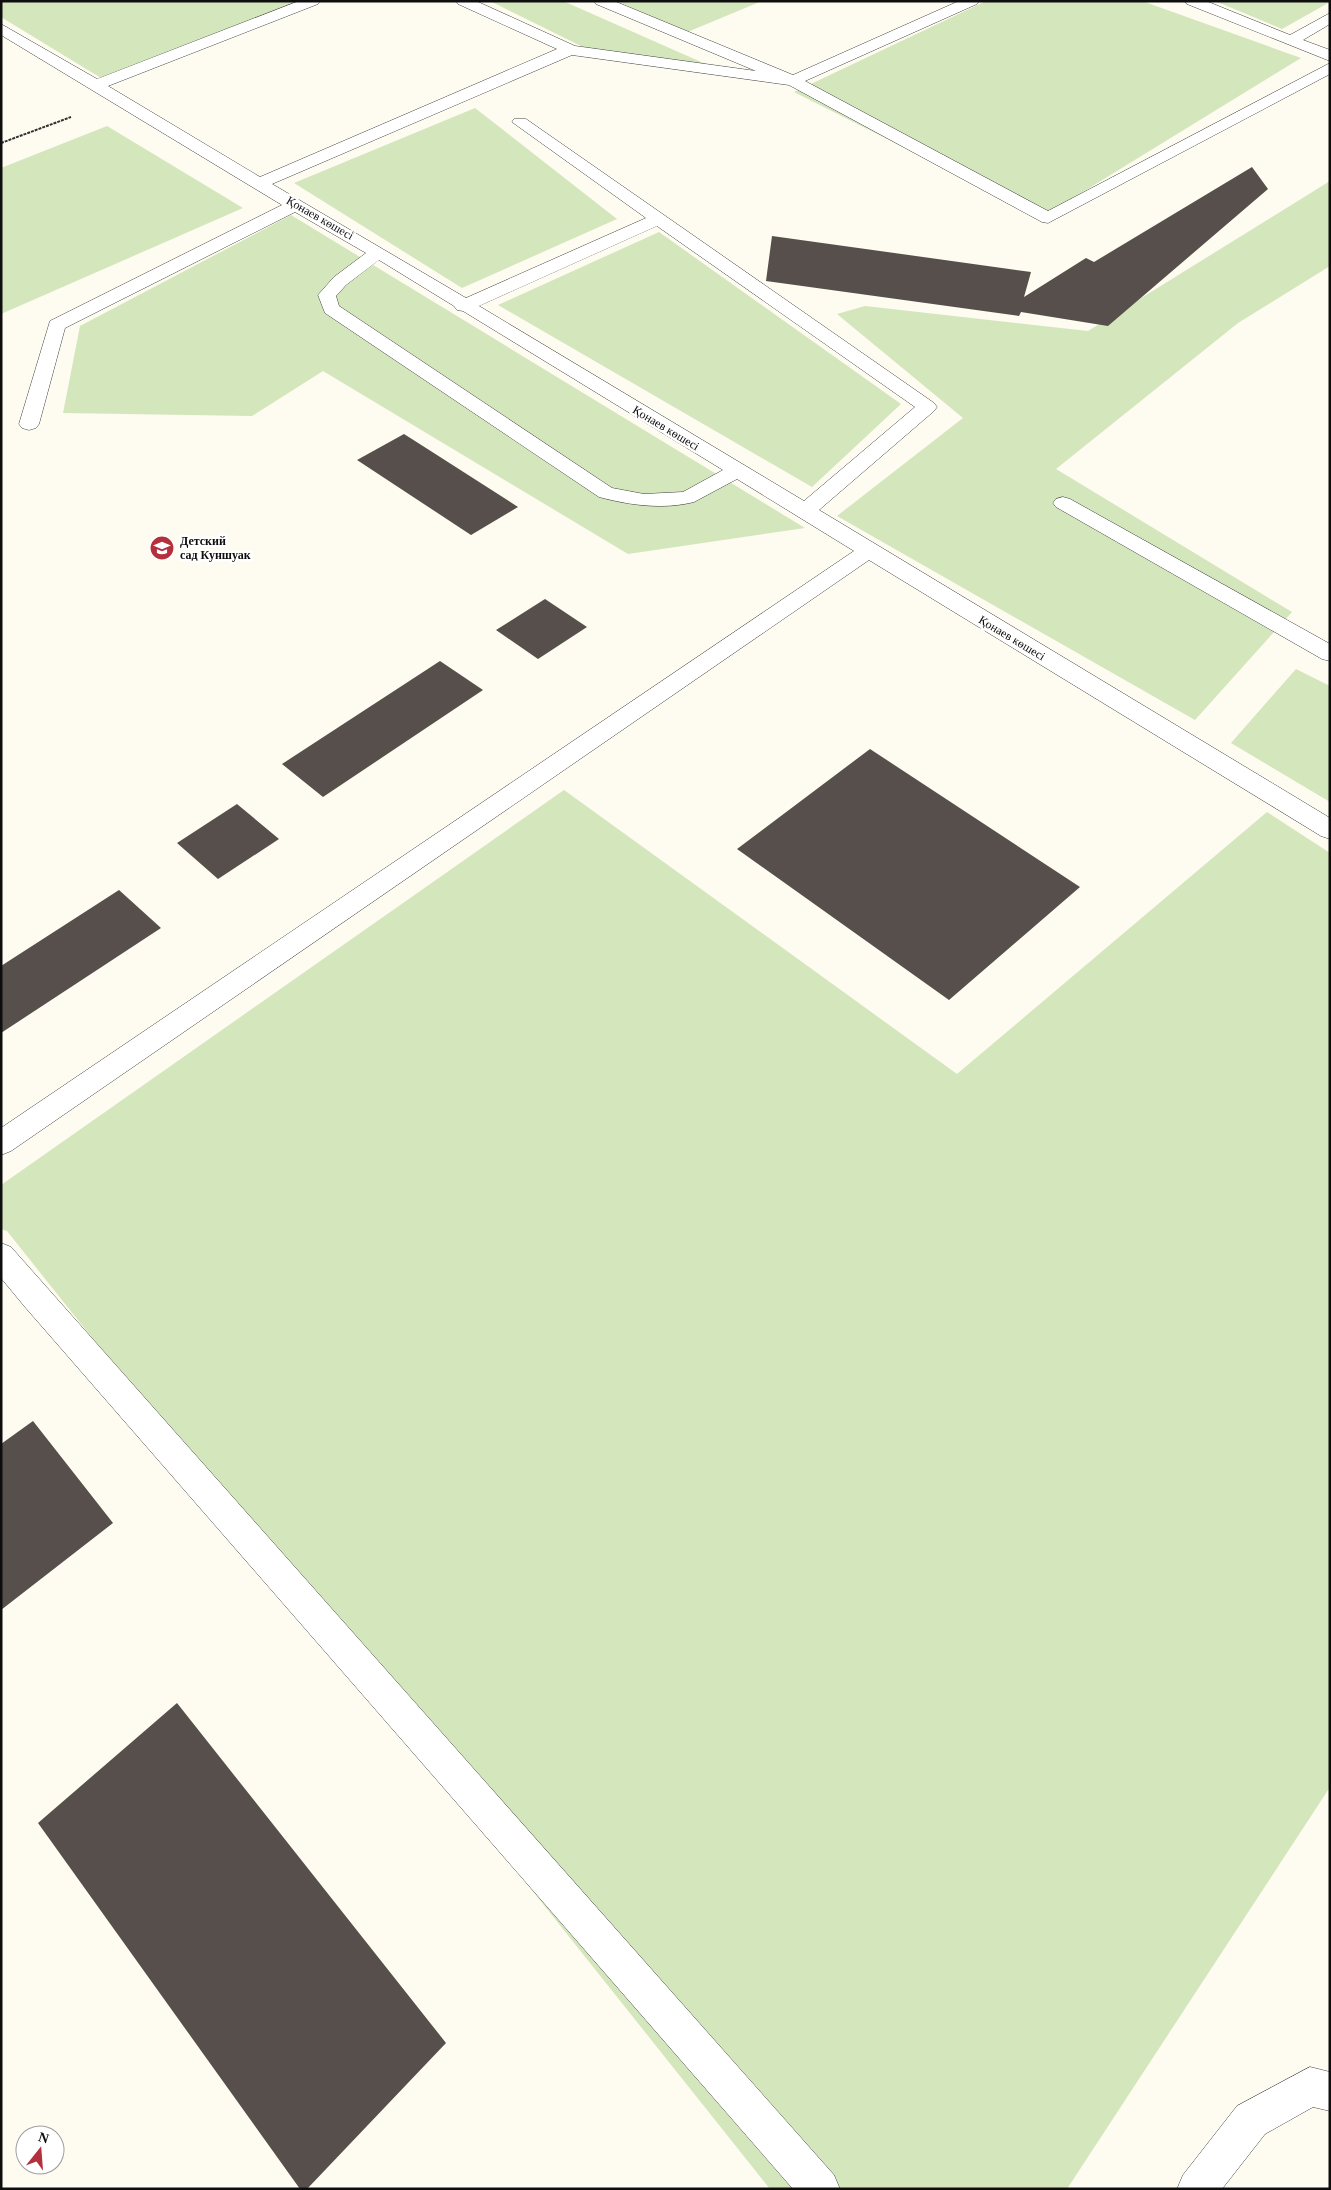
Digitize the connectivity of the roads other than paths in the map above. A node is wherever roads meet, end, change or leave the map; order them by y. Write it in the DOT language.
graph roads {
  1 [pos="313,1"];
  2 [pos="463,1"];
  3 [pos="601,1"];
  4 [pos="972,1"];
  5 [pos="1192,1"];
  6 [pos="1330,17"];
  7 [pos="1,28"];
  8 [pos="1290,41"];
  9 [pos="571,50"];
  10 [pos="1330,56"];
  11 [pos="1330,68"];
  12 [pos="793,81"];
  13 [pos="96,85"];
  14 [pos="520,122"];
  15 [pos="259,183"];
  16 [pos="295,205"];
  17 [pos="660,219"];
  18 [pos="378,252"];
  19 [pos="463,306"];
  20 [pos="30,424"];
  21 [pos="737,471"];
  22 [pos="1063,503"];
  23 [pos="804,512"];
  24 [pos="868,550"];
  25 [pos="1330,654"];
  26 [pos="1330,830"];
  27 [pos="1,1143"];
  28 [pos="1,1256"];
  29 [pos="1330,2092"];
  30 [pos="820,2189"];
  31 [pos="1197,2189"];
  1 -- 13 [label="street"];
  2 -- 9 [label="street"];
  3 -- 12 [label="street"];
  4 -- 12 [label="street"];
  5 -- 8 [label="street"];
  6 -- 8 [label="street"];
  7 -- 13 [label="street, Қонаев көшесі"];
  8 -- 10 [label="street"];
  9 -- 12 [label="street"];
  9 -- 15 [label="street"];
  11 -- 12 [label="street"];
  13 -- 15 [label="street, Қонаев көшесі"];
  14 -- 17 [label="street"];
  15 -- 16 [label="street, Қонаев көшесі"];
  16 -- 18 [label="street, Қонаев көшесі"];
  16 -- 20 [label="street"];
  17 -- 19 [label="street"];
  17 -- 23 [label="street"];
  18 -- 19 [label="street, Қонаев көшесі"];
  18 -- 21 [label="street"];
  19 -- 21 [label="street, Қонаев көшесі"];
  21 -- 23 [label="street, Қонаев көшесі"];
  22 -- 25 [label="street"];
  23 -- 24 [label="street, Қонаев көшесі"];
  24 -- 26 [label="street, Қонаев көшесі"];
  24 -- 27 [label="street"];
  28 -- 30 [label="street"];
  29 -- 31 [label="street"];
}
